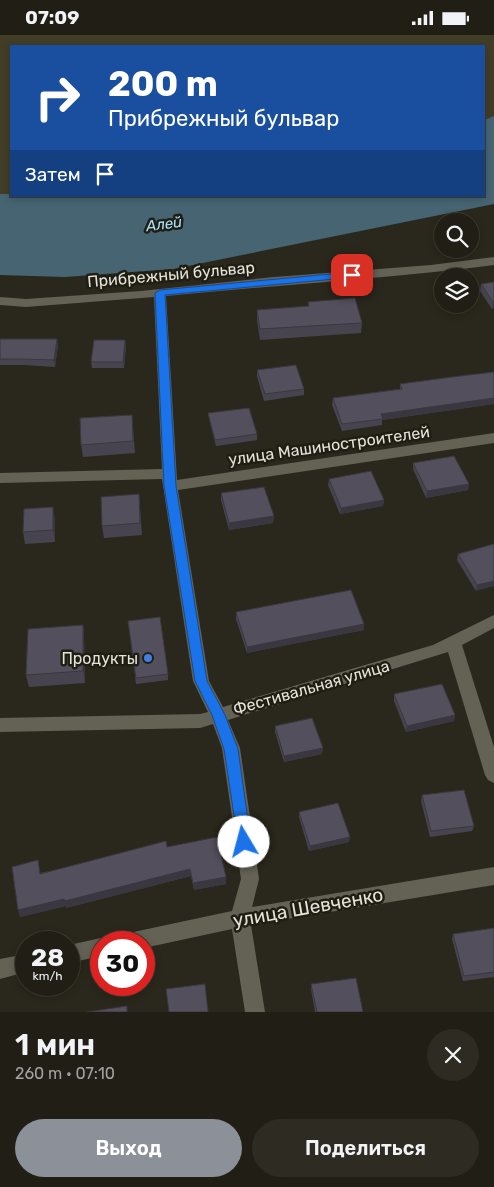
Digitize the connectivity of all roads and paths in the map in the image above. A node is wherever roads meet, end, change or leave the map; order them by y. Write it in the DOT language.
graph roads {
  1 [pos="494,261"];
  2 [pos="160,293"];
  3 [pos="0,301"];
  4 [pos="494,438"];
  5 [pos="0,478"];
  6 [pos="169,480"];
  7 [pos="494,621"];
  8 [pos="453,642"];
  9 [pos="218,715"];
  10 [pos="0,725"];
  11 [pos="494,775"];
  12 [pos="494,877"];
  13 [pos="240,918"];
  14 [pos="155,936"];
  15 [pos="15,966"];
  16 [pos="0,969"];
  17 [pos="255,1012"];
  1 -- 2 [label="street, Прибрежный бульвар"];
  2 -- 3 [label="street, Прибрежный бульвар"];
  2 -- 6 [label="street"];
  4 -- 6 [label="street, улица Машиностроителей"];
  5 -- 6 [label="street, улица Машиностроителей"];
  6 -- 9 [label="street"];
  7 -- 8 [label="street, Фестивальная улица"];
  8 -- 9 [label="street, Фестивальная улица"];
  8 -- 11 [label="street"];
  9 -- 10 [label="street, Фестивальная улица"];
  9 -- 13 [label="street"];
  12 -- 13 [label="street, улица Шевченко"];
  13 -- 14 [label="street, улица Шевченко"];
  13 -- 17 [label="street"];
  15 -- 16 [label="street"];
}
